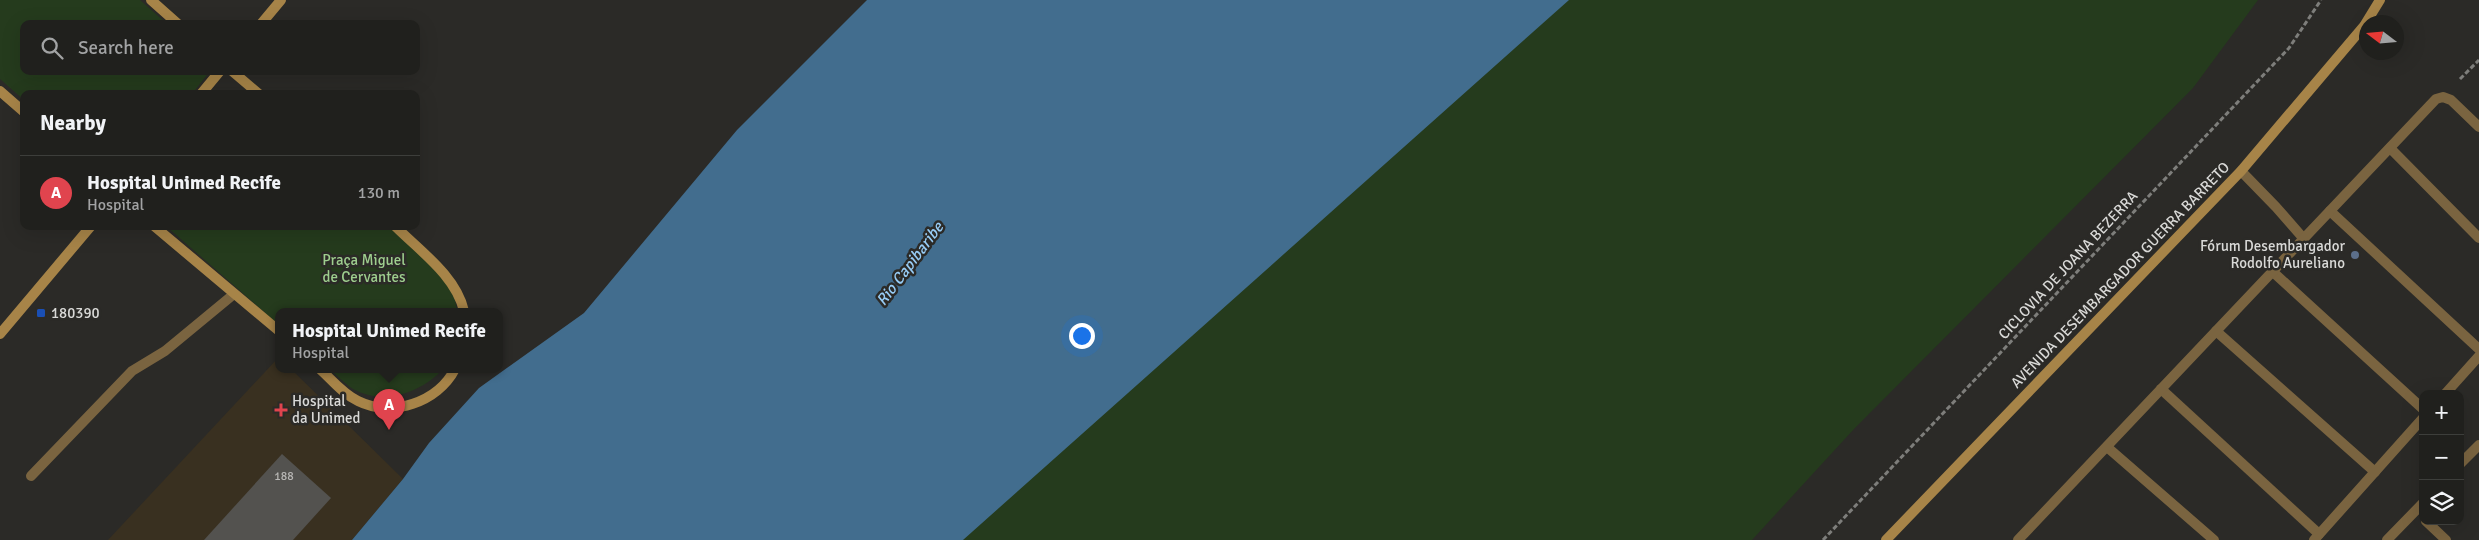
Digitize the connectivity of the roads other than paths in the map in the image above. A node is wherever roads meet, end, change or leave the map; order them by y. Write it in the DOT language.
graph roads {
  1 [pos="151,0"];
  2 [pos="282,0"];
  3 [pos="2380,0"];
  4 [pos="174,20"];
  5 [pos="264,20"];
  6 [pos="217,75"];
  7 [pos="237,75"];
  8 [pos="204,90"];
  9 [pos="253,90"];
  10 [pos="0,91"];
  11 [pos="20,108"];
  12 [pos="2479,127"];
  13 [pos="2390,148"];
  14 [pos="2241,171"];
  15 [pos="2330,211"];
  16 [pos="88,230"];
  17 [pos="159,230"];
  18 [pos="399,230"];
  19 [pos="2479,238"];
  20 [pos="2304,239"];
  21 [pos="2273,272"];
  22 [pos="234,294"];
  23 [pos="463,308"];
  24 [pos="275,328"];
  25 [pos="2216,331"];
  26 [pos="0,334"];
  27 [pos="2479,349"];
  28 [pos="2479,356"];
  29 [pos="324,373"];
  30 [pos="454,373"];
  31 [pos="2162,389"];
  32 [pos="2449,390"];
  33 [pos="2419,405"];
  34 [pos="2419,422"];
  35 [pos="2107,446"];
  36 [pos="2477,451"];
  37 [pos="2464,461"];
  38 [pos="2374,472"];
  39 [pos="31,476"];
  40 [pos="2419,512"];
  41 [pos="2430,525"];
  42 [pos="2316,537"];
  43 [pos="1886,540"];
  44 [pos="2018,540"];
  45 [pos="2214,540"];
  46 [pos="2388,540"];
  47 [pos="2446,540"];
  1 -- 4 [label="street"];
  2 -- 5 [label="street"];
  3 -- 14 [label="street, AVENIDA DESEMBARGADOR GUERRA BARRETO"];
  6 -- 8 [label="street"];
  7 -- 9 [label="street"];
  10 -- 11 [label="street"];
  12 -- 13 [label="lane"];
  13 -- 15 [label="lane"];
  13 -- 19 [label="lane"];
  14 -- 20 [label="lane"];
  14 -- 43 [label="street, AVENIDA DESEMBARGADOR GUERRA BARRETO"];
  15 -- 20 [label="lane"];
  15 -- 27 [label="lane"];
  16 -- 26 [label="street"];
  17 -- 22 [label="street"];
  18 -- 23 [label="street"];
  20 -- 21 [label="lane"];
  21 -- 25 [label="lane"];
  21 -- 33 [label="lane"];
  22 -- 24 [label="street"];
  22 -- 39 [label="lane"];
  25 -- 31 [label="lane"];
  25 -- 38 [label="lane"];
  28 -- 32 [label="lane"];
  29 -- 30 [label="street"];
  31 -- 35 [label="lane"];
  31 -- 42 [label="lane"];
  34 -- 38 [label="lane"];
  35 -- 44 [label="lane"];
  35 -- 45 [label="lane"];
  36 -- 37 [label="lane"];
  38 -- 42 [label="lane"];
  40 -- 46 [label="lane"];
  41 -- 47 [label="lane"];
}
